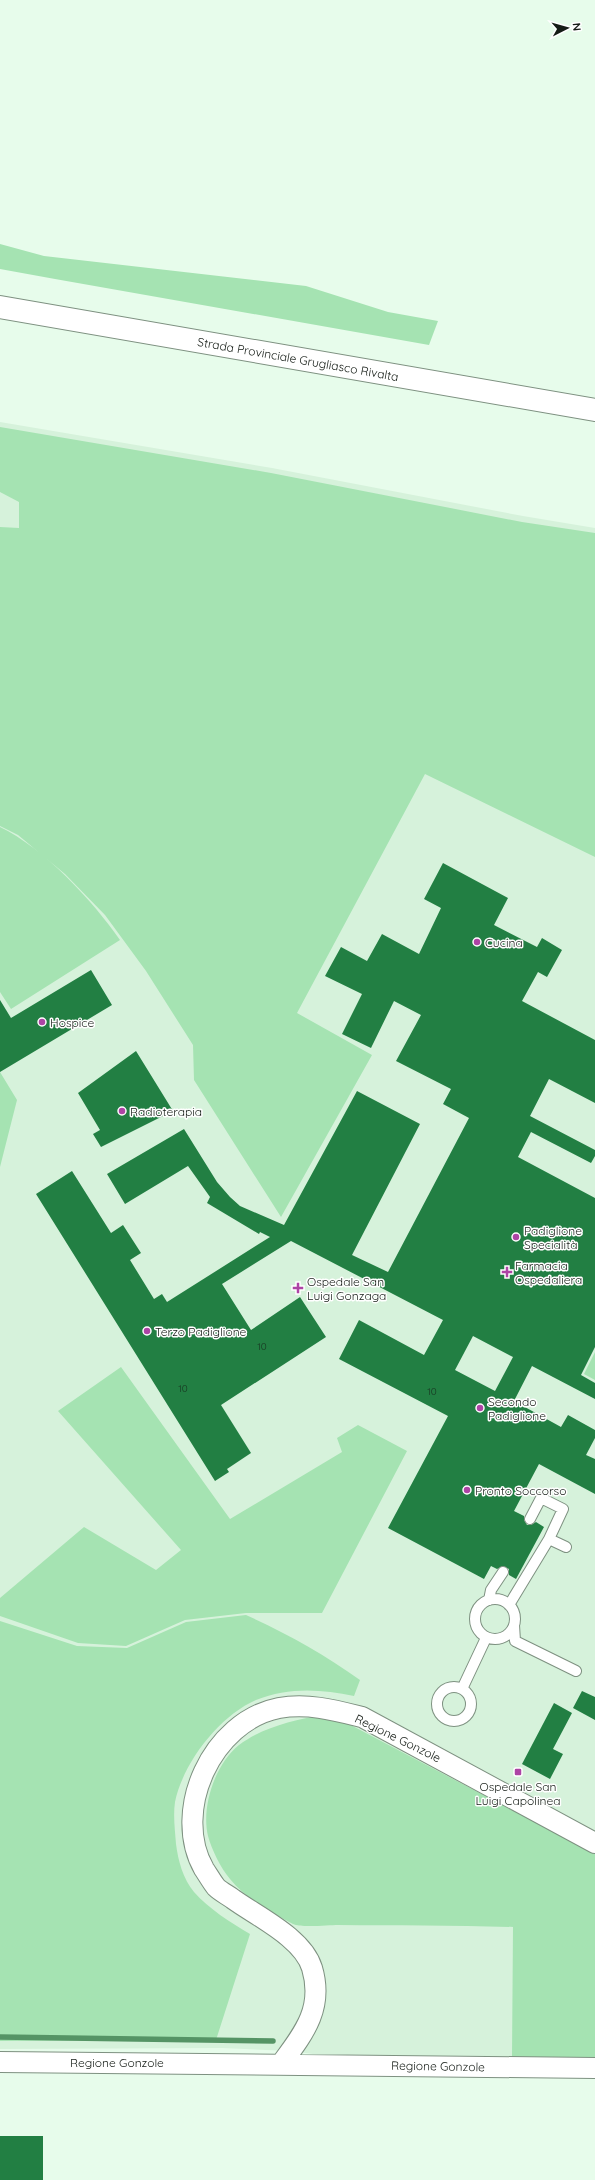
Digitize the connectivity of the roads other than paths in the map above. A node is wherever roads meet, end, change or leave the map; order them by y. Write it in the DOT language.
graph roads {
  1 [pos="0,307"];
  2 [pos="595,410"];
  3 [pos="530,1519"];
  4 [pos="549,1539"];
  5 [pos="566,1547"];
  6 [pos="503,1572"];
  7 [pos="489,1600"];
  8 [pos="509,1605"];
  9 [pos="514,1624"];
  10 [pos="486,1638"];
  11 [pos="576,1671"];
  12 [pos="462,1689"];
  13 [pos="595,1843"];
  14 [pos="0,2062"];
  15 [pos="281,2064"];
  16 [pos="595,2068"];
  1 -- 2 [label="street, Strada Provinciale Grugliasco Rivalta"];
  3 -- 4 [label="lane"];
  4 -- 5 [label="lane"];
  4 -- 8 [label="lane"];
  6 -- 7 [label="lane"];
  7 -- 8 [label="lane"];
  7 -- 10 [label="lane"];
  8 -- 9 [label="lane"];
  9 -- 10 [label="lane"];
  9 -- 11 [label="lane"];
  10 -- 12 [label="lane"];
  13 -- 15 [label="street, Regione Gonzole"];
  14 -- 15 [label="street, Regione Gonzole"];
  15 -- 16 [label="street, Regione Gonzole"];
}
